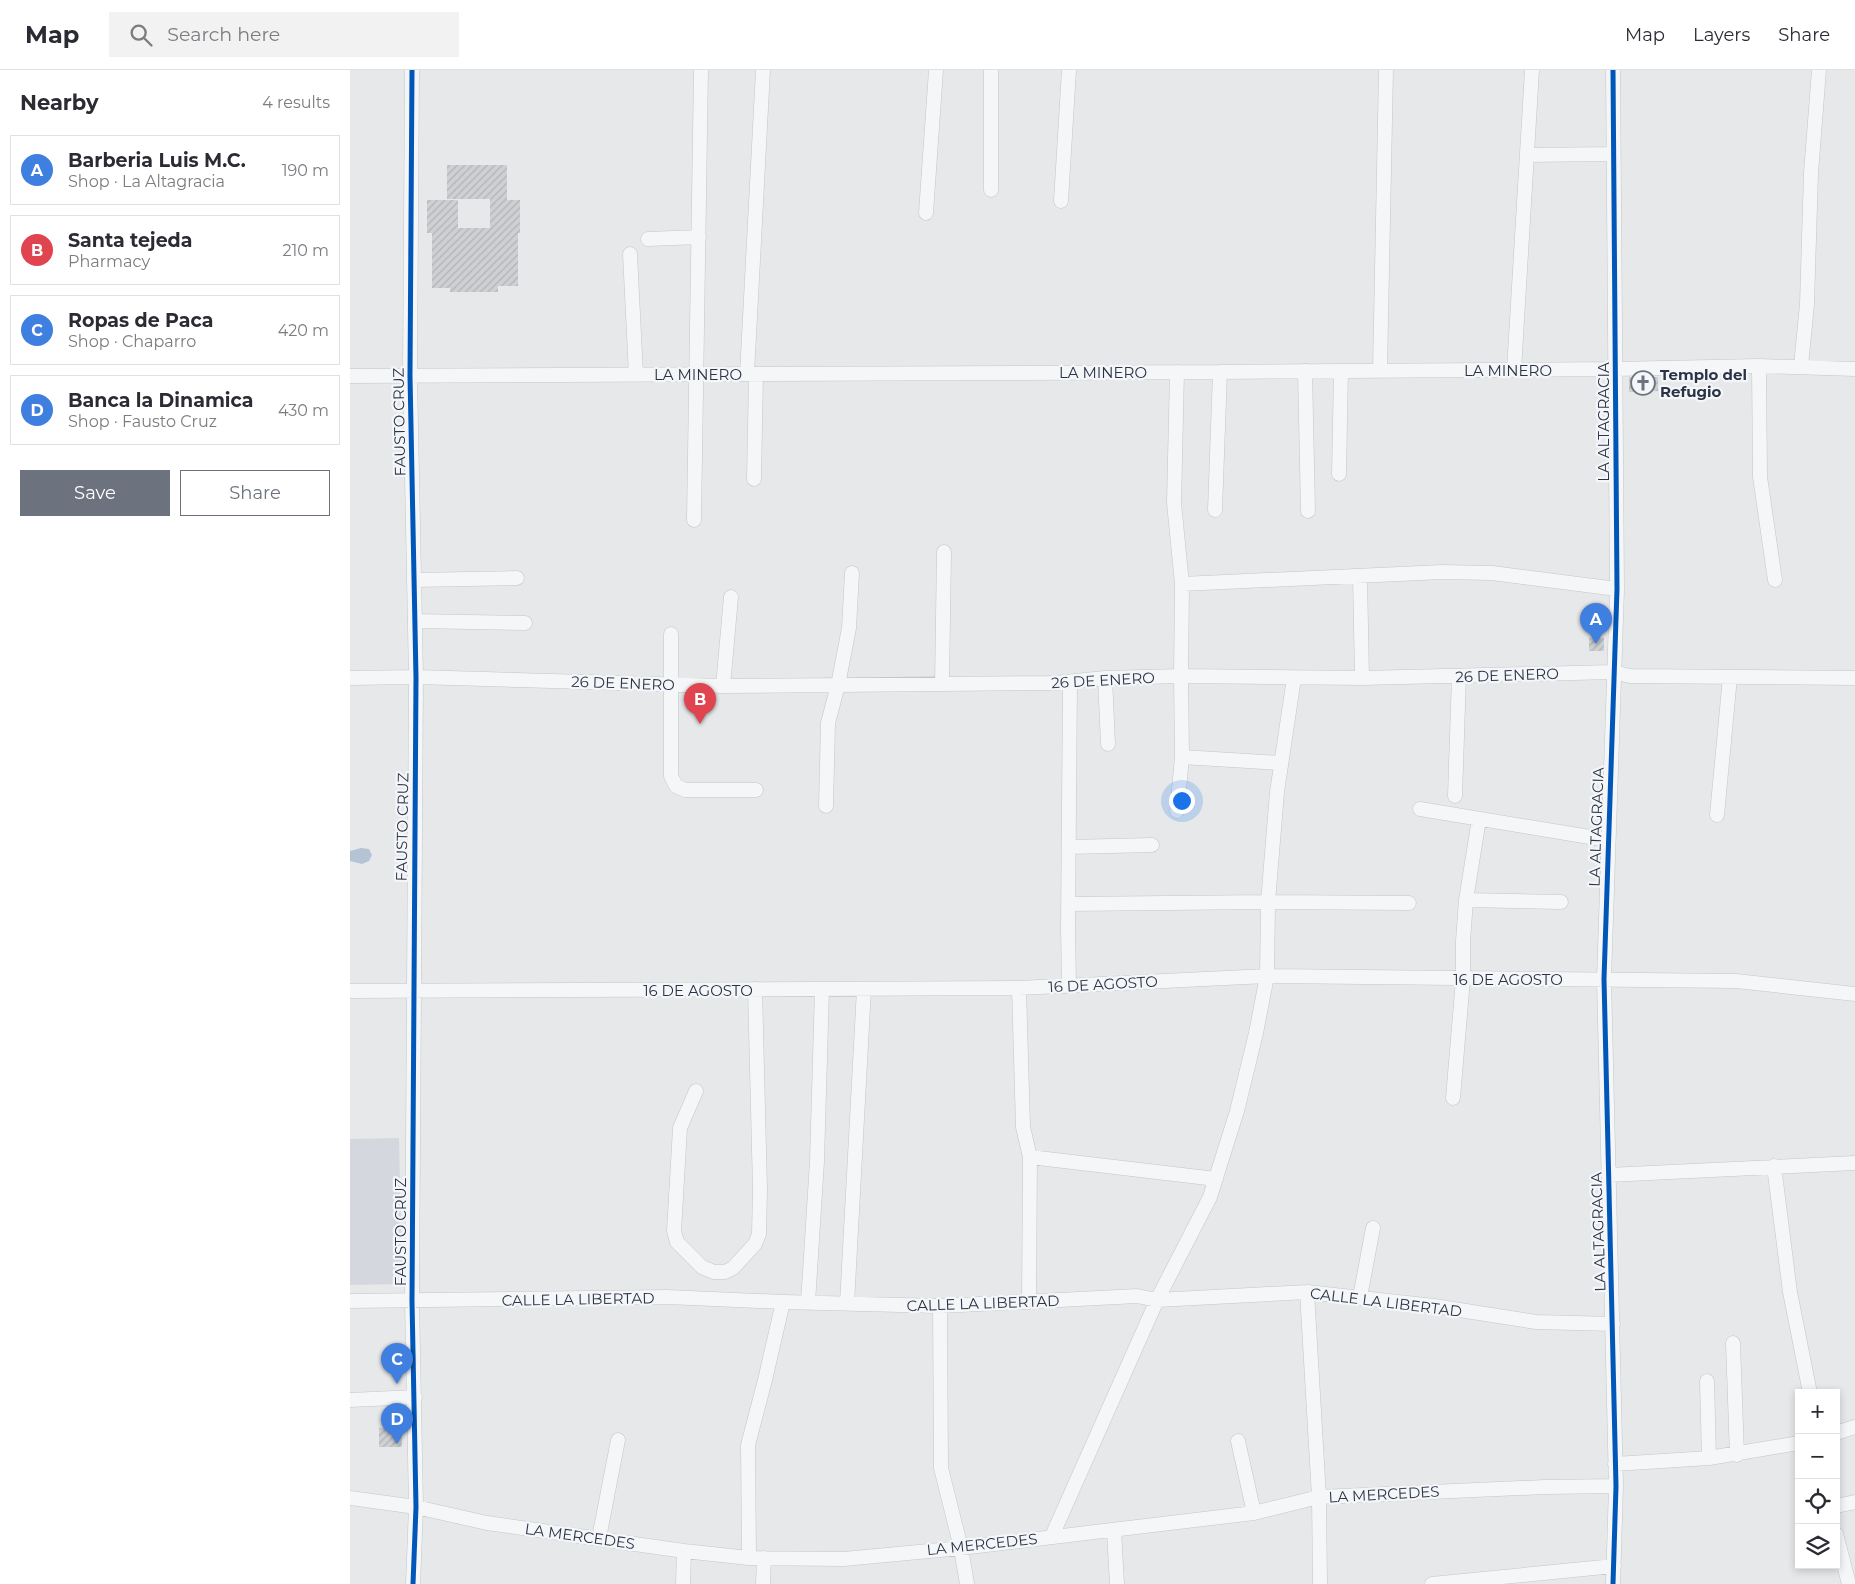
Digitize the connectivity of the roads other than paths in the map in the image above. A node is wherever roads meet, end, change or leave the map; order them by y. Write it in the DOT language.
graph roads {
  1 [pos="412,70"];
  2 [pos="701,70"];
  3 [pos="763,70"];
  4 [pos="936,70"];
  5 [pos="991,70"];
  6 [pos="1069,70"];
  7 [pos="1386,70"];
  8 [pos="1532,70"];
  9 [pos="1613,70"];
  10 [pos="1819,70"];
  11 [pos="1613,154"];
  12 [pos="1527,155"];
  13 [pos="991,190"];
  14 [pos="1060,201"];
  15 [pos="926,212"];
  16 [pos="699,237"];
  17 [pos="648,239"];
  18 [pos="630,254"];
  19 [pos="1759,366"];
  20 [pos="1801,366"];
  21 [pos="1615,369"];
  22 [pos="1855,369"];
  23 [pos="1380,370"];
  24 [pos="1514,370"];
  25 [pos="1305,371"];
  26 [pos="1341,371"];
  27 [pos="1177,372"];
  28 [pos="1220,372"];
  29 [pos="697,374"];
  30 [pos="751,374"];
  31 [pos="636,375"];
  32 [pos="350,376"];
  33 [pos="410,376"];
  34 [pos="1339,474"];
  35 [pos="754,479"];
  36 [pos="1215,510"];
  37 [pos="1308,511"];
  38 [pos="694,520"];
  39 [pos="944,552"];
  40 [pos="852,573"];
  41 [pos="1360,576"];
  42 [pos="516,578"];
  43 [pos="414,580"];
  44 [pos="1775,580"];
  45 [pos="1182,584"];
  46 [pos="1617,589"];
  47 [pos="730,597"];
  48 [pos="415,621"];
  49 [pos="525,623"];
  50 [pos="671,634"];
  51 [pos="1613,672"];
  52 [pos="1181,676"];
  53 [pos="1458,676"];
  54 [pos="416,677"];
  55 [pos="1730,677"];
  56 [pos="350,678"];
  57 [pos="1105,678"];
  58 [pos="1294,678"];
  59 [pos="1362,678"];
  60 [pos="1855,678"];
  61 [pos="1070,682"];
  62 [pos="942,684"];
  63 [pos="670,685"];
  64 [pos="838,685"];
  65 [pos="723,686"];
  66 [pos="1108,744"];
  67 [pos="1182,757"];
  68 [pos="1280,763"];
  69 [pos="756,790"];
  70 [pos="1455,796"];
  71 [pos="826,806"];
  72 [pos="1420,809"];
  73 [pos="1177,811"];
  74 [pos="1717,815"];
  75 [pos="1479,819"];
  76 [pos="1608,840"];
  77 [pos="1152,845"];
  78 [pos="1069,847"];
  79 [pos="1466,900"];
  80 [pos="1268,902"];
  81 [pos="1561,902"];
  82 [pos="1408,903"];
  83 [pos="1068,904"];
  84 [pos="1267,976"];
  85 [pos="1464,979"];
  86 [pos="1604,979"];
  87 [pos="1069,986"];
  88 [pos="1019,988"];
  89 [pos="755,989"];
  90 [pos="822,989"];
  91 [pos="864,989"];
  92 [pos="350,991"];
  93 [pos="413,991"];
  94 [pos="1855,994"];
  95 [pos="696,1091"];
  96 [pos="1453,1098"];
  97 [pos="1030,1157"];
  98 [pos="1855,1163"];
  99 [pos="1774,1166"];
  100 [pos="1608,1174"];
  101 [pos="1216,1178"];
  102 [pos="1373,1228"];
  103 [pos="1307,1292"];
  104 [pos="1360,1297"];
  105 [pos="1157,1300"];
  106 [pos="350,1301"];
  107 [pos="412,1301"];
  108 [pos="783,1302"];
  109 [pos="1029,1302"];
  110 [pos="808,1303"];
  111 [pos="847,1304"];
  112 [pos="940,1306"];
  113 [pos="1613,1324"];
  114 [pos="1733,1343"];
  115 [pos="1707,1382"];
  116 [pos="1809,1389"];
  117 [pos="414,1397"];
  118 [pos="350,1400"];
  119 [pos="1855,1427"];
  120 [pos="1840,1432"];
  121 [pos="618,1440"];
  122 [pos="1238,1441"];
  123 [pos="1795,1444"];
  124 [pos="1736,1455"];
  125 [pos="1709,1458"];
  126 [pos="1616,1464"];
  127 [pos="1616,1486"];
  128 [pos="1319,1497"];
  129 [pos="350,1498"];
  130 [pos="1855,1502"];
  131 [pos="1840,1505"];
  132 [pos="416,1507"];
  133 [pos="1254,1513"];
  134 [pos="1114,1530"];
  135 [pos="1052,1536"];
  136 [pos="599,1538"];
  137 [pos="961,1548"];
  138 [pos="684,1551"];
  139 [pos="1840,1551"];
  140 [pos="749,1558"];
  141 [pos="764,1558"];
  142 [pos="1614,1566"];
  143 [pos="1454,1583"];
  144 [pos="413,1584"];
  145 [pos="683,1584"];
  146 [pos="763,1584"];
  147 [pos="967,1584"];
  148 [pos="1117,1584"];
  149 [pos="1320,1584"];
  150 [pos="1432,1584"];
  151 [pos="1613,1584"];
  152 [pos="1848,1584"];
  1 -- 33 [label="street, FAUSTO CRUZ"];
  2 -- 16 [label="street"];
  3 -- 30 [label="street"];
  4 -- 15 [label="street"];
  5 -- 13 [label="street"];
  6 -- 14 [label="street"];
  7 -- 23 [label="street"];
  8 -- 12 [label="street"];
  9 -- 11 [label="street, LA ALTAGRACIA"];
  10 -- 20 [label="street"];
  11 -- 12 [label="street"];
  11 -- 21 [label="street, LA ALTAGRACIA"];
  12 -- 24 [label="street"];
  16 -- 17 [label="street"];
  16 -- 29 [label="street"];
  18 -- 31 [label="street"];
  19 -- 20 [label="street, LA MINERO"];
  19 -- 21 [label="street, LA MINERO"];
  19 -- 44 [label="street"];
  20 -- 22 [label="street, LA MINERO"];
  21 -- 24 [label="street, LA MINERO"];
  21 -- 46 [label="street, LA ALTAGRACIA"];
  23 -- 24 [label="street, LA MINERO"];
  23 -- 26 [label="street, LA MINERO"];
  25 -- 26 [label="street, LA MINERO"];
  25 -- 28 [label="street, LA MINERO"];
  25 -- 37 [label="street"];
  26 -- 34 [label="street"];
  27 -- 28 [label="street, LA MINERO"];
  27 -- 30 [label="street, LA MINERO"];
  27 -- 45 [label="street"];
  28 -- 36 [label="street"];
  29 -- 30 [label="street, LA MINERO"];
  29 -- 31 [label="street, LA MINERO"];
  29 -- 38 [label="street"];
  30 -- 35 [label="street"];
  31 -- 33 [label="street, LA MINERO"];
  32 -- 33 [label="street, LA MINERO"];
  33 -- 43 [label="street, FAUSTO CRUZ"];
  39 -- 62 [label="street"];
  40 -- 64 [label="street"];
  41 -- 45 [label="street"];
  41 -- 46 [label="street"];
  41 -- 59 [label="street"];
  42 -- 43 [label="street"];
  43 -- 48 [label="street, FAUSTO CRUZ"];
  45 -- 52 [label="street"];
  46 -- 51 [label="street, LA ALTAGRACIA"];
  47 -- 65 [label="street"];
  48 -- 49 [label="street"];
  48 -- 54 [label="street, FAUSTO CRUZ"];
  50 -- 63 [label="street"];
  51 -- 53 [label="street, 26 DE ENERO"];
  51 -- 55 [label="street, 26 DE ENERO"];
  51 -- 76 [label="street, LA ALTAGRACIA"];
  52 -- 57 [label="street, 26 DE ENERO"];
  52 -- 58 [label="street, 26 DE ENERO"];
  52 -- 67 [label="street"];
  53 -- 59 [label="street, 26 DE ENERO"];
  53 -- 70 [label="street"];
  54 -- 56 [label="street, 26 DE ENERO"];
  54 -- 63 [label="street, 26 DE ENERO"];
  54 -- 93 [label="street, FAUSTO CRUZ"];
  55 -- 60 [label="street, 26 DE ENERO"];
  55 -- 74 [label="street"];
  57 -- 61 [label="street, 26 DE ENERO"];
  57 -- 66 [label="street"];
  58 -- 59 [label="street, 26 DE ENERO"];
  58 -- 68 [label="street"];
  61 -- 62 [label="street, 26 DE ENERO"];
  61 -- 78 [label="street"];
  62 -- 64 [label="street, 26 DE ENERO"];
  63 -- 65 [label="street, 26 DE ENERO"];
  63 -- 69 [label="street"];
  64 -- 65 [label="street, 26 DE ENERO"];
  64 -- 71 [label="street"];
  67 -- 68 [label="street"];
  67 -- 73 [label="street"];
  68 -- 80 [label="street"];
  72 -- 75 [label="street"];
  75 -- 76 [label="street"];
  75 -- 79 [label="street"];
  76 -- 86 [label="street, LA ALTAGRACIA"];
  77 -- 78 [label="street"];
  78 -- 83 [label="street"];
  79 -- 81 [label="street"];
  79 -- 85 [label="street"];
  80 -- 82 [label="street"];
  80 -- 83 [label="street"];
  80 -- 84 [label="street"];
  83 -- 87 [label="street"];
  84 -- 85 [label="street, 16 DE AGOSTO"];
  84 -- 87 [label="street, 16 DE AGOSTO"];
  84 -- 101 [label="street"];
  85 -- 86 [label="street, 16 DE AGOSTO"];
  85 -- 96 [label="street"];
  86 -- 94 [label="street, 16 DE AGOSTO"];
  86 -- 100 [label="street, LA ALTAGRACIA"];
  87 -- 88 [label="street, 16 DE AGOSTO"];
  88 -- 91 [label="street, 16 DE AGOSTO"];
  88 -- 97 [label="street"];
  89 -- 90 [label="street, 16 DE AGOSTO"];
  89 -- 93 [label="street, 16 DE AGOSTO"];
  89 -- 95 [label="street"];
  90 -- 91 [label="street, 16 DE AGOSTO"];
  90 -- 110 [label="street"];
  91 -- 111 [label="street"];
  92 -- 93 [label="street, 16 DE AGOSTO"];
  93 -- 107 [label="street, FAUSTO CRUZ"];
  97 -- 101 [label="street"];
  97 -- 109 [label="street"];
  98 -- 99 [label="street"];
  99 -- 100 [label="street"];
  99 -- 116 [label="street"];
  100 -- 113 [label="street, LA ALTAGRACIA"];
  101 -- 105 [label="street"];
  102 -- 104 [label="street"];
  103 -- 104 [label="street, CALLE LA LIBERTAD"];
  103 -- 105 [label="street, CALLE LA LIBERTAD"];
  103 -- 128 [label="street"];
  104 -- 113 [label="street, CALLE LA LIBERTAD"];
  105 -- 109 [label="street, CALLE LA LIBERTAD"];
  105 -- 135 [label="street"];
  106 -- 107 [label="street, CALLE LA LIBERTAD"];
  107 -- 108 [label="street, CALLE LA LIBERTAD"];
  107 -- 117 [label="street, FAUSTO CRUZ"];
  108 -- 110 [label="street, CALLE LA LIBERTAD"];
  108 -- 140 [label="street"];
  109 -- 112 [label="street, CALLE LA LIBERTAD"];
  110 -- 111 [label="street, CALLE LA LIBERTAD"];
  111 -- 112 [label="street, CALLE LA LIBERTAD"];
  112 -- 137 [label="street"];
  113 -- 126 [label="street, LA ALTAGRACIA"];
  114 -- 124 [label="street"];
  115 -- 125 [label="street"];
  117 -- 118 [label="street"];
  117 -- 132 [label="street, FAUSTO CRUZ"];
  119 -- 120 [label="street"];
  121 -- 136 [label="street"];
  122 -- 133 [label="street"];
  123 -- 124 [label="street"];
  124 -- 125 [label="street"];
  125 -- 126 [label="street"];
  126 -- 127 [label="street, LA ALTAGRACIA"];
  127 -- 128 [label="street, LA MERCEDES"];
  127 -- 142 [label="street, LA ALTAGRACIA"];
  128 -- 133 [label="street, LA MERCEDES"];
  128 -- 149 [label="street"];
  129 -- 132 [label="street, LA MERCEDES"];
  130 -- 131 [label="street"];
  132 -- 136 [label="street, LA MERCEDES"];
  132 -- 144 [label="street, FAUSTO CRUZ"];
  133 -- 134 [label="street, LA MERCEDES"];
  134 -- 135 [label="street, LA MERCEDES"];
  134 -- 148 [label="street"];
  135 -- 137 [label="street, LA MERCEDES"];
  136 -- 138 [label="street, LA MERCEDES"];
  137 -- 141 [label="street, LA MERCEDES"];
  137 -- 147 [label="street"];
  138 -- 140 [label="street, LA MERCEDES"];
  138 -- 145 [label="street"];
  139 -- 152 [label="street"];
  140 -- 141 [label="street, LA MERCEDES"];
  141 -- 146 [label="street"];
  142 -- 143 [label="street"];
  142 -- 151 [label="street, LA ALTAGRACIA"];
  143 -- 150 [label="street"];
}
